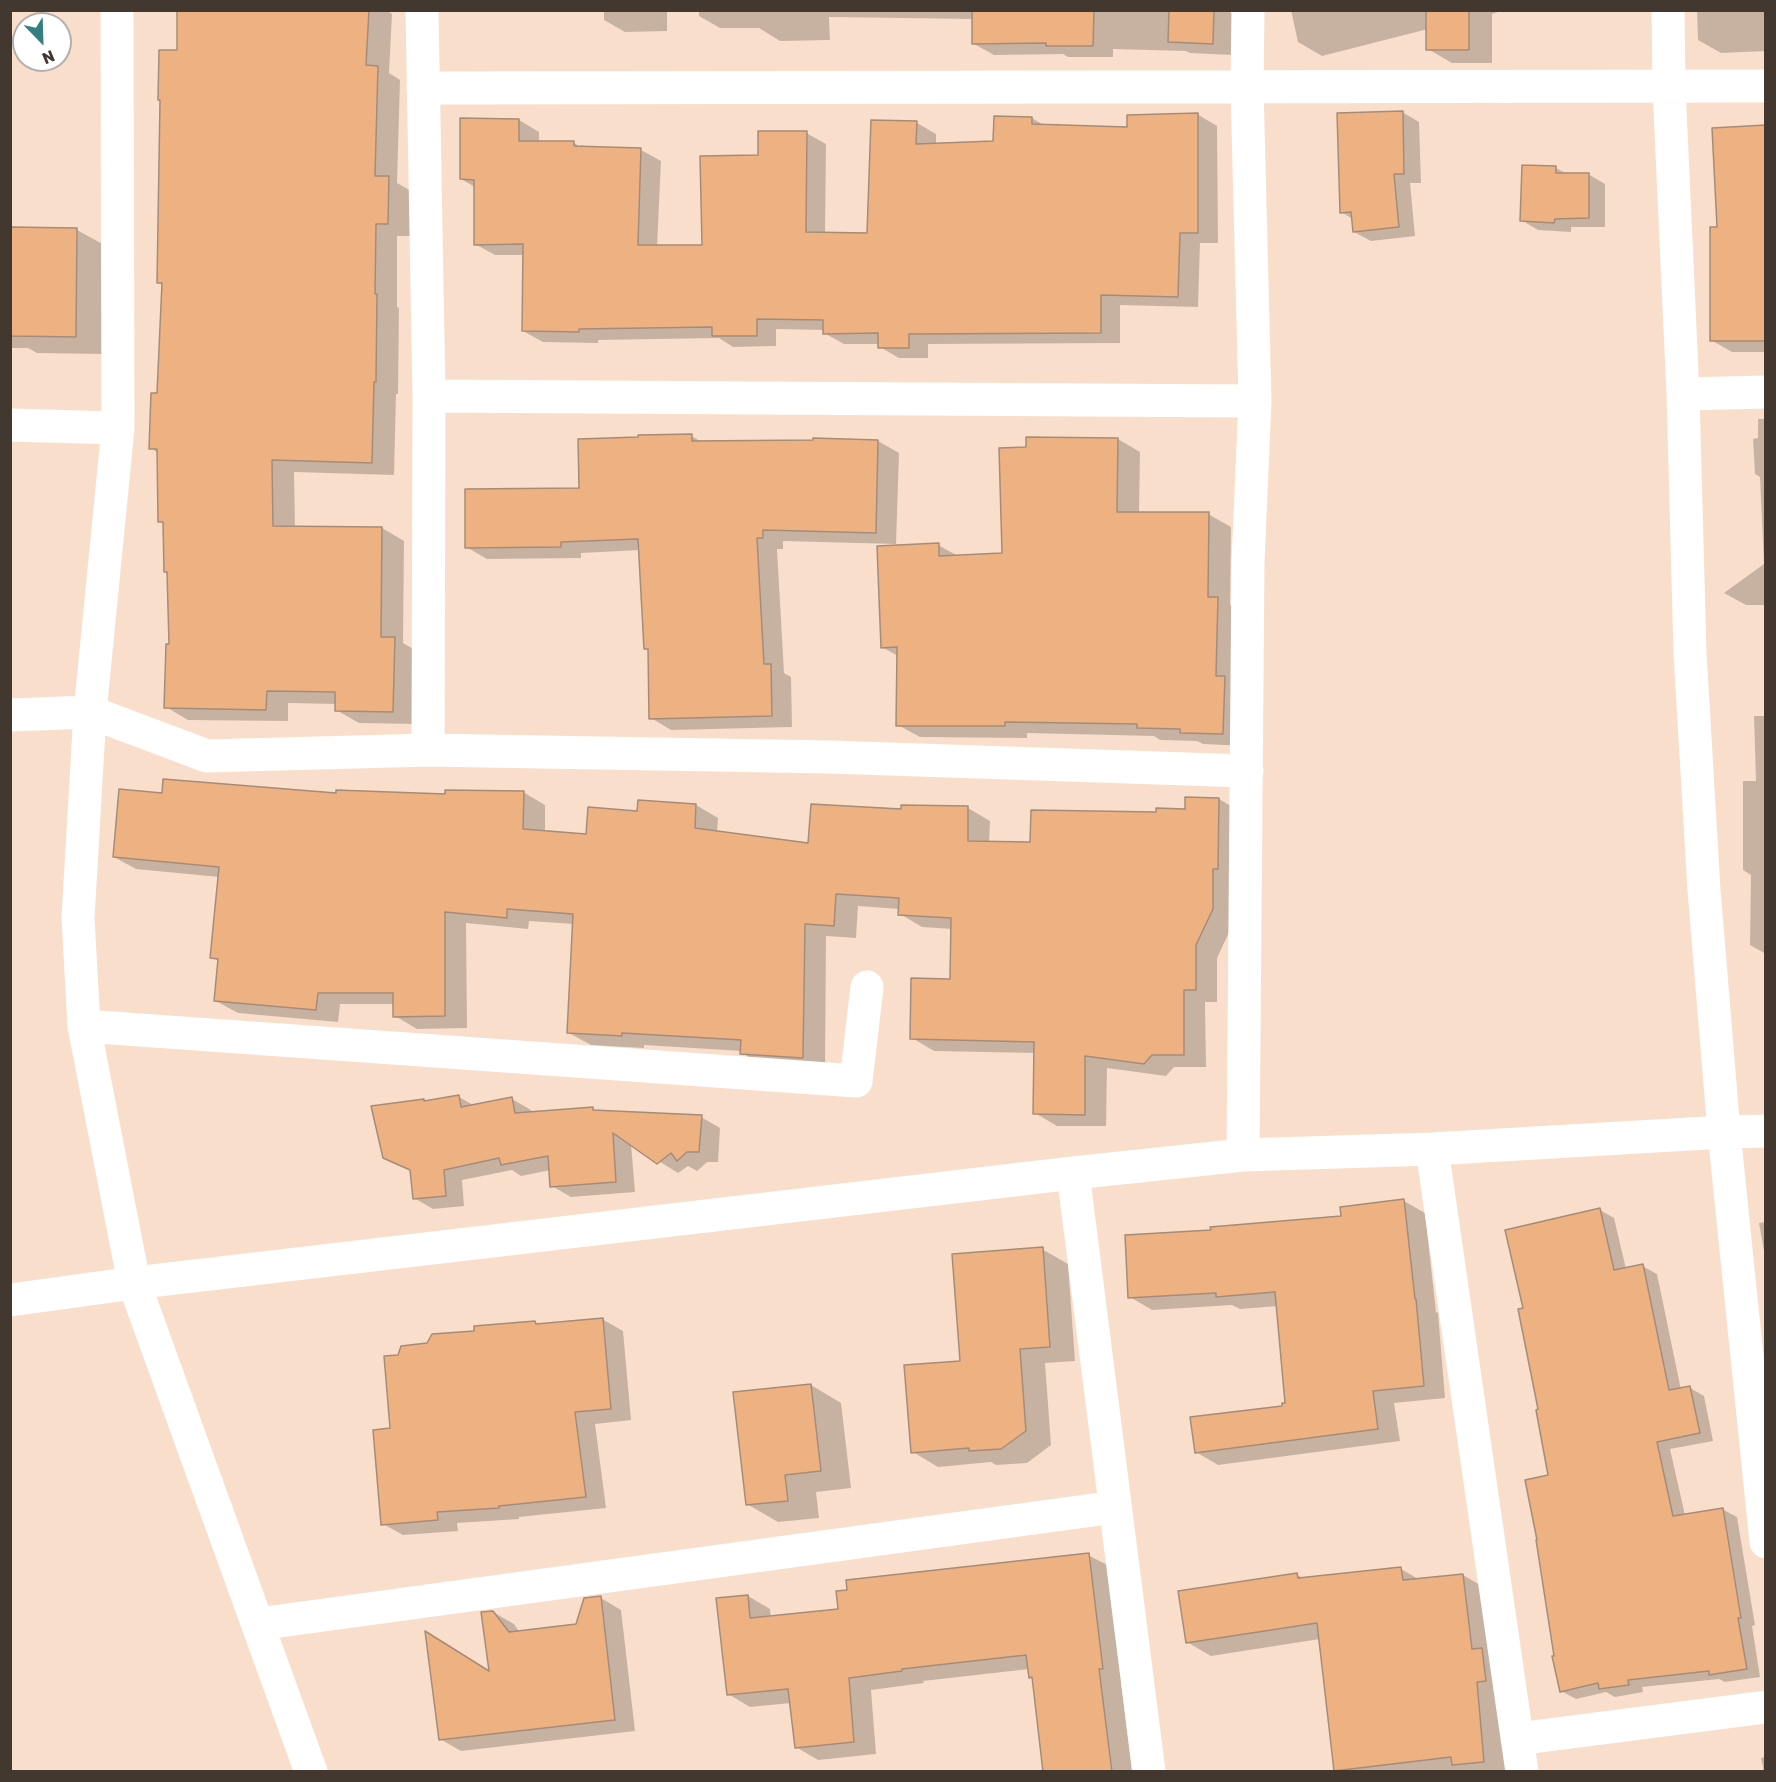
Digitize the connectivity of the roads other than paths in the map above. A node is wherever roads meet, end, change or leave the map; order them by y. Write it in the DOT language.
graph roads {
  1 [pos="117,10"];
  2 [pos="422,10"];
  3 [pos="1248,10"];
  4 [pos="1668,10"];
  5 [pos="1766,86"];
  6 [pos="1247,87"];
  7 [pos="1669,87"];
  8 [pos="423,88"];
  9 [pos="1766,393"];
  10 [pos="1683,394"];
  11 [pos="429,396"];
  12 [pos="1255,401"];
  13 [pos="10,425"];
  14 [pos="118,428"];
  15 [pos="90,712"];
  16 [pos="10,715"];
  17 [pos="428,750"];
  18 [pos="1247,771"];
  19 [pos="867,987"];
  20 [pos="84,1026"];
  21 [pos="1766,1131"];
  22 [pos="1724,1132"];
  23 [pos="1432,1149"];
  24 [pos="1243,1155"];
  25 [pos="1073,1173"];
  26 [pos="134,1283"];
  27 [pos="10,1300"];
  28 [pos="1115,1507"];
  29 [pos="1766,1542"];
  30 [pos="258,1624"];
  31 [pos="1766,1707"];
  32 [pos="1517,1739"];
  33 [pos="311,1772"];
  34 [pos="1149,1772"];
  35 [pos="1522,1772"];
  1 -- 14 [label="street"];
  2 -- 8 [label="street"];
  3 -- 6 [label="street"];
  4 -- 7 [label="street"];
  5 -- 7 [label="street"];
  6 -- 7 [label="street"];
  6 -- 8 [label="street"];
  6 -- 12 [label="street"];
  7 -- 10 [label="street"];
  8 -- 11 [label="street"];
  9 -- 10 [label="street"];
  10 -- 22 [label="street"];
  11 -- 12 [label="street"];
  11 -- 17 [label="street"];
  12 -- 18 [label="street"];
  13 -- 14 [label="street"];
  14 -- 15 [label="street"];
  15 -- 16 [label="street"];
  15 -- 17 [label="street"];
  15 -- 20 [label="street"];
  17 -- 18 [label="street"];
  18 -- 24 [label="street"];
  19 -- 20 [label="street"];
  20 -- 26 [label="street"];
  21 -- 22 [label="street"];
  22 -- 23 [label="street"];
  22 -- 29 [label="street"];
  23 -- 24 [label="street"];
  23 -- 32 [label="street"];
  24 -- 25 [label="street"];
  25 -- 26 [label="street"];
  25 -- 28 [label="street"];
  26 -- 27 [label="street"];
  26 -- 30 [label="street"];
  28 -- 30 [label="street"];
  28 -- 34 [label="street"];
  30 -- 33 [label="street"];
  31 -- 32 [label="street"];
  32 -- 35 [label="street"];
}
